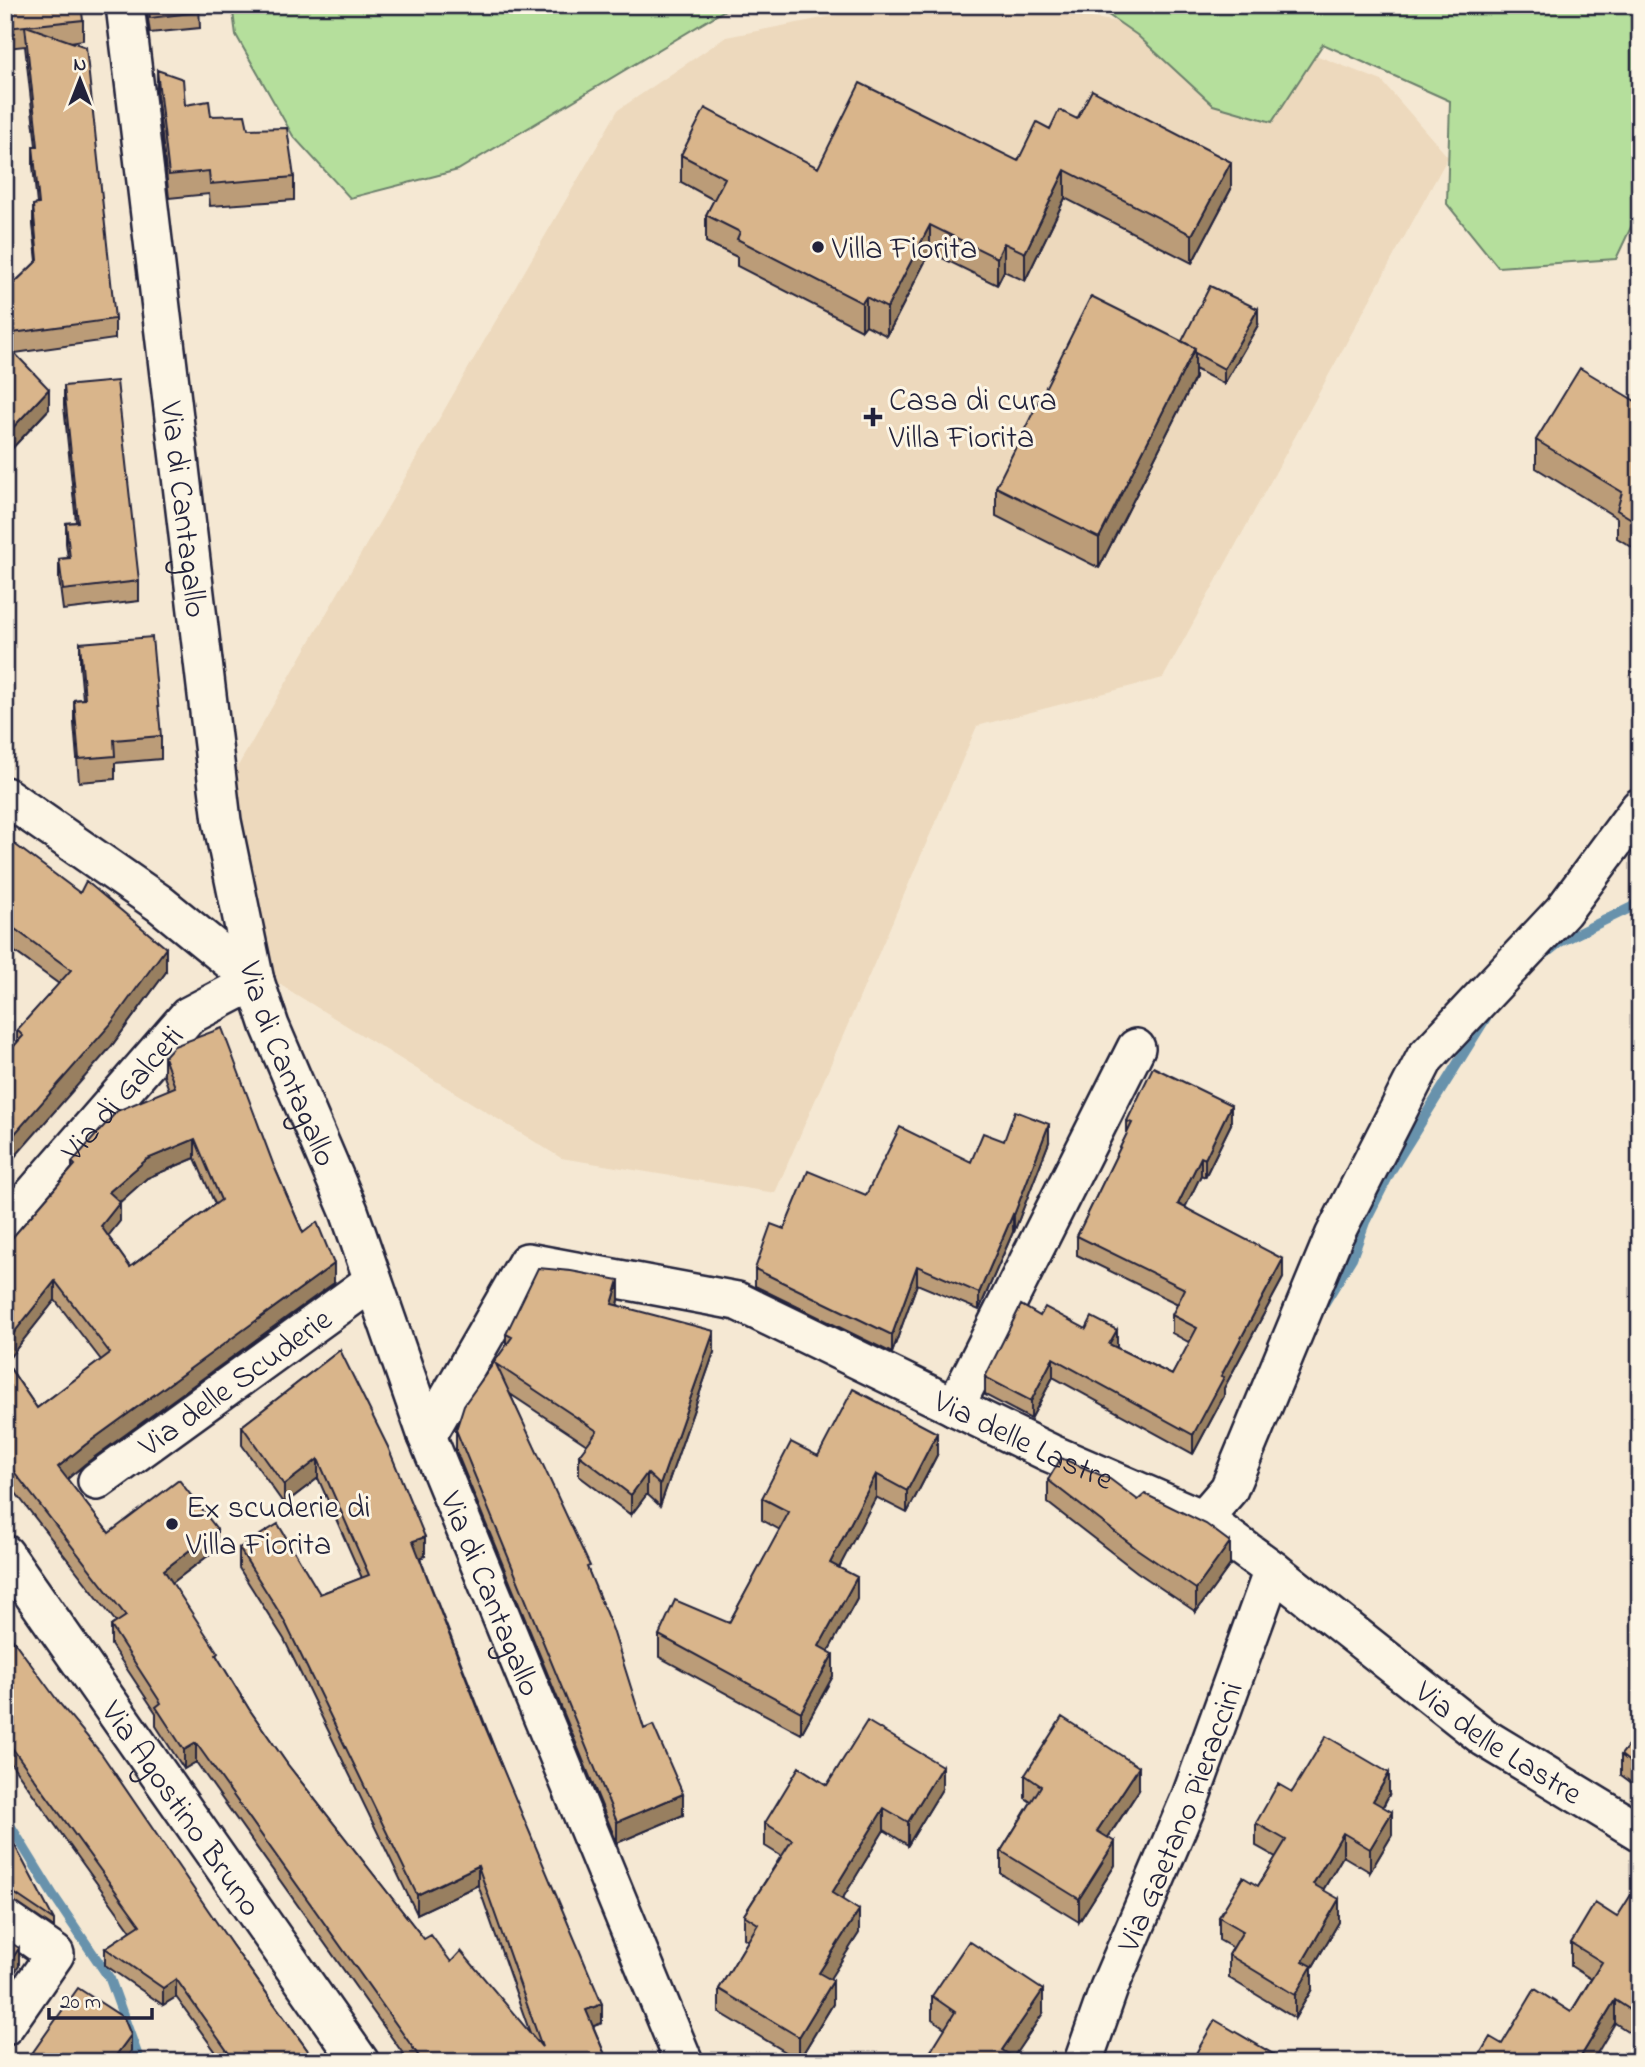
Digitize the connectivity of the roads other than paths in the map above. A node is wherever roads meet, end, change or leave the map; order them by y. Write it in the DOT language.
graph roads {
  1 [pos="125,5"];
  2 [pos="5,796"];
  3 [pos="1640,807"];
  4 [pos="255,981"];
  5 [pos="1136,1048"];
  6 [pos="5,1227"];
  7 [pos="373,1281"];
  8 [pos="955,1407"];
  9 [pos="427,1436"];
  10 [pos="97,1481"];
  11 [pos="1203,1519"];
  12 [pos="5,1553"];
  13 [pos="1273,1570"];
  14 [pos="1640,1832"];
  15 [pos="5,1919"];
  16 [pos="5,2026"];
  17 [pos="360,2062"];
  18 [pos="684,2062"];
  19 [pos="1083,2062"];
  1 -- 4 [label="street, Via di Cantagallo"];
  2 -- 4 [label="street"];
  3 -- 11 [label="street"];
  4 -- 6 [label="street, Via di Galceti"];
  4 -- 7 [label="street, Via di Cantagallo"];
  5 -- 8 [label="street"];
  7 -- 9 [label="street, Via di Cantagallo"];
  7 -- 10 [label="street, Via delle Scuderie"];
  8 -- 9 [label="street, Via delle Lastre"];
  8 -- 11 [label="street, Via delle Lastre"];
  9 -- 18 [label="street, Via di Cantagallo"];
  11 -- 13 [label="street, Via delle Lastre"];
  12 -- 17 [label="street, Via Agostino Bruno"];
  13 -- 14 [label="street, Via delle Lastre"];
  13 -- 19 [label="street, Via Gaetano Pieraccini"];
  15 -- 16 [label="street"];
}
